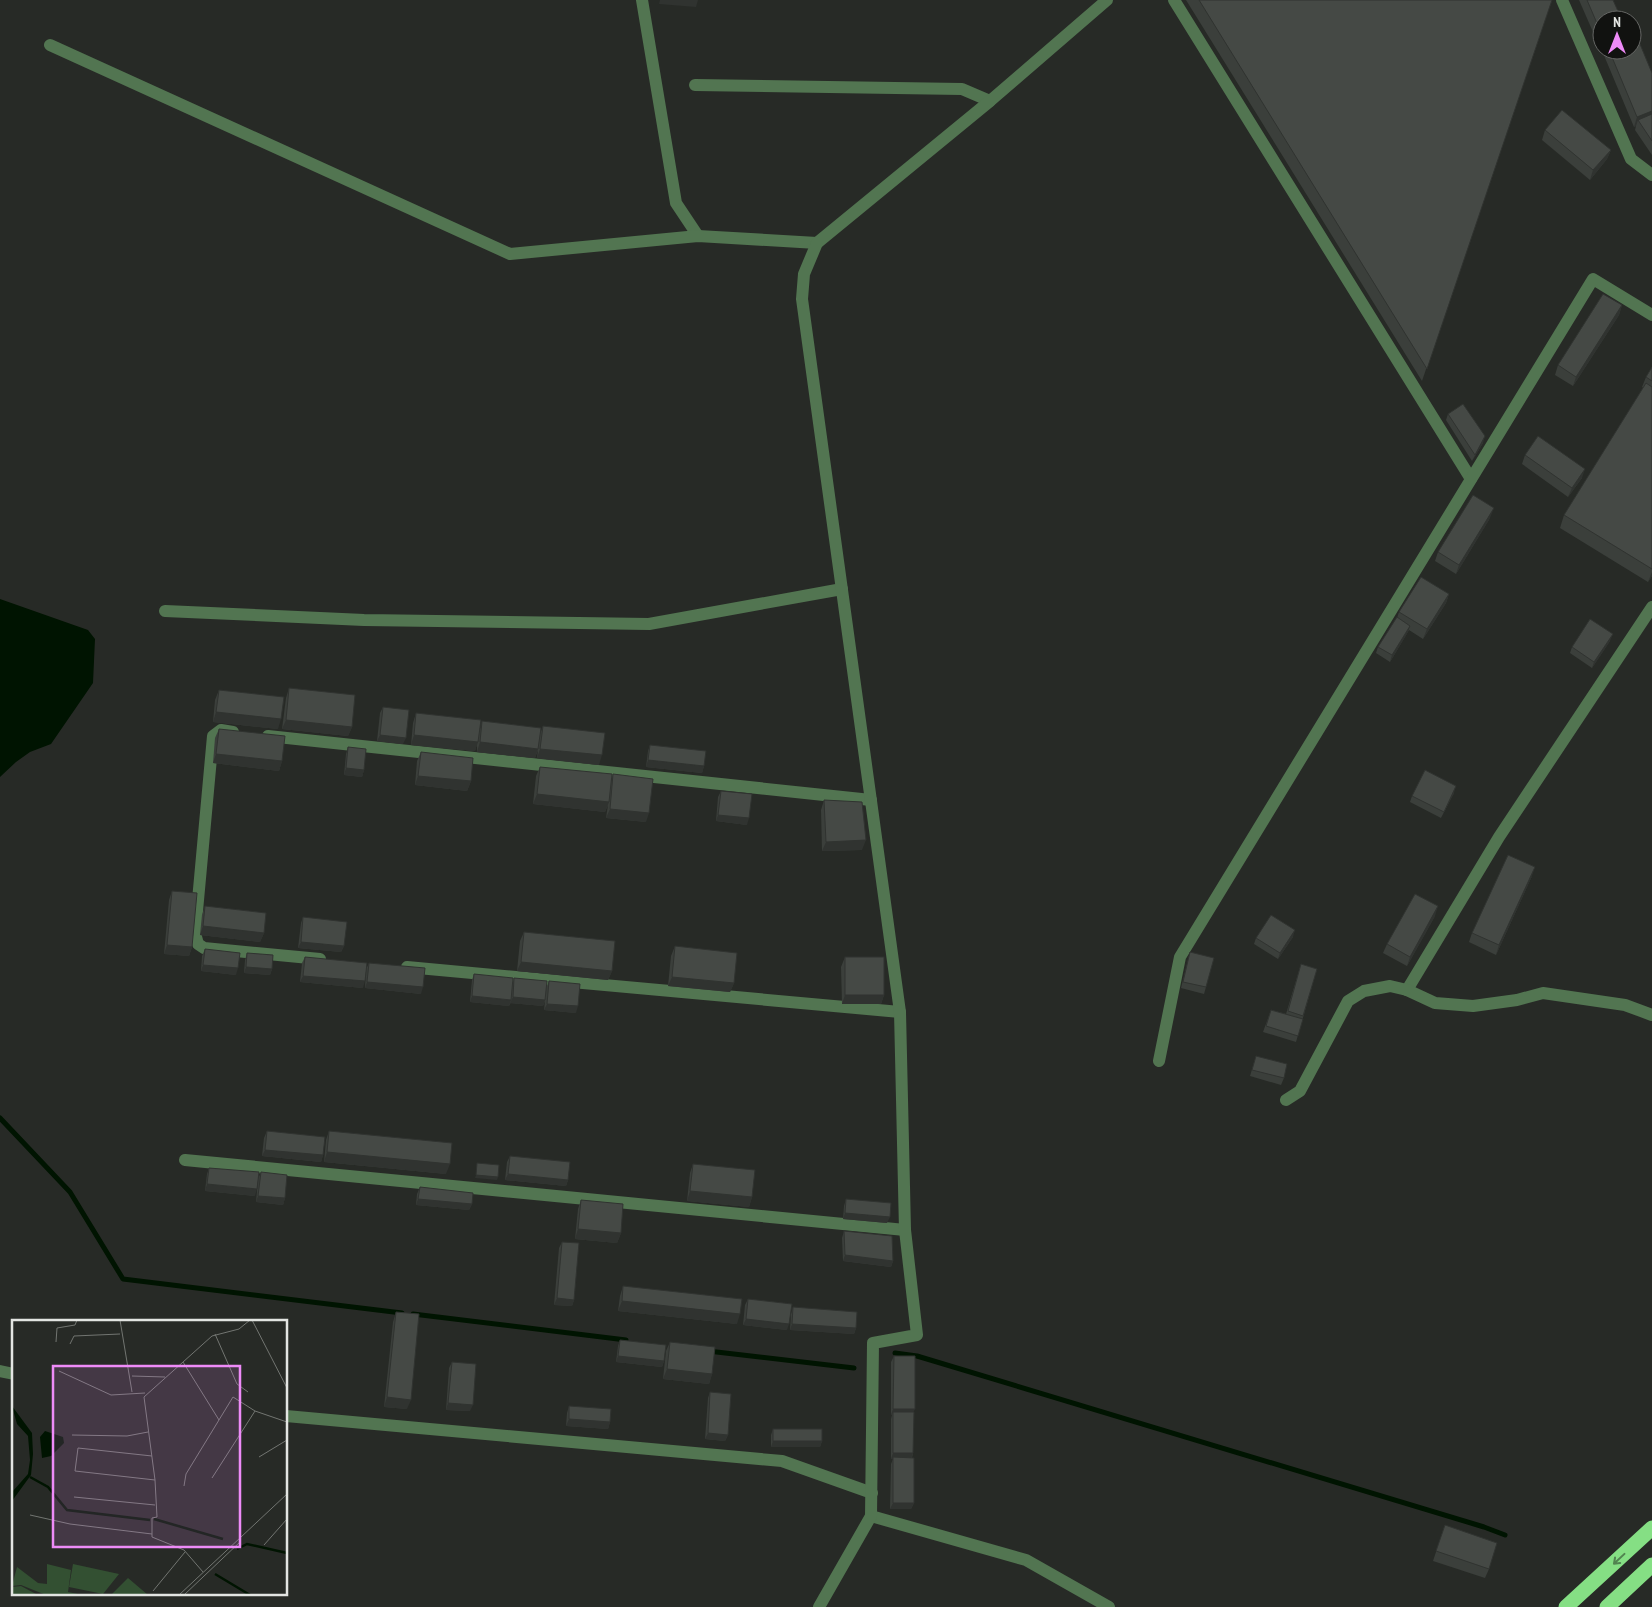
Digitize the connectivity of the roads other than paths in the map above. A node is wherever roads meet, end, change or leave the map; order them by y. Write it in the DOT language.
graph roads {
  1 [pos="642,0"];
  2 [pos="1107,0"];
  3 [pos="1174,0"];
  4 [pos="1562,0"];
  5 [pos="50,46"];
  6 [pos="695,85"];
  7 [pos="990,101"];
  8 [pos="1652,175"];
  9 [pos="698,236"];
  10 [pos="817,243"];
  11 [pos="1652,314"];
  12 [pos="1471,479"];
  13 [pos="842,589"];
  14 [pos="1652,607"];
  15 [pos="165,611"];
  16 [pos="871,800"];
  17 [pos="332,960"];
  18 [pos="391,965"];
  19 [pos="1407,990"];
  20 [pos="900,1012"];
  21 [pos="1652,1015"];
  22 [pos="1159,1061"];
  23 [pos="1286,1100"];
  24 [pos="185,1160"];
  25 [pos="905,1230"];
  26 [pos="288,1416"];
  27 [pos="872,1493"];
  28 [pos="872,1516"];
  29 [pos="1652,1528"];
  30 [pos="1652,1565"];
  31 [pos="818,1607"];
  32 [pos="1109,1607"];
  33 [pos="1566,1607"];
  34 [pos="1607,1607"];
  1 -- 9 [label="street"];
  2 -- 7 [label="street"];
  3 -- 12 [label="street"];
  4 -- 8 [label="street"];
  5 -- 9 [label="street"];
  6 -- 7 [label="street"];
  7 -- 10 [label="street"];
  9 -- 10 [label="street"];
  10 -- 13 [label="street"];
  11 -- 12 [label="street"];
  12 -- 22 [label="street"];
  13 -- 15 [label="street"];
  13 -- 16 [label="street"];
  14 -- 19 [label="street"];
  16 -- 17 [label="street"];
  16 -- 20 [label="street"];
  18 -- 20 [label="street"];
  19 -- 21 [label="street"];
  19 -- 23 [label="street"];
  20 -- 25 [label="street"];
  24 -- 25 [label="street"];
  25 -- 27 [label="street"];
  26 -- 27 [label="street"];
  27 -- 28 [label="street"];
  28 -- 31 [label="street"];
  28 -- 32 [label="street"];
  29 -- 33 [label="highway, one-way"];
  30 -- 34 [label="highway"];
}
